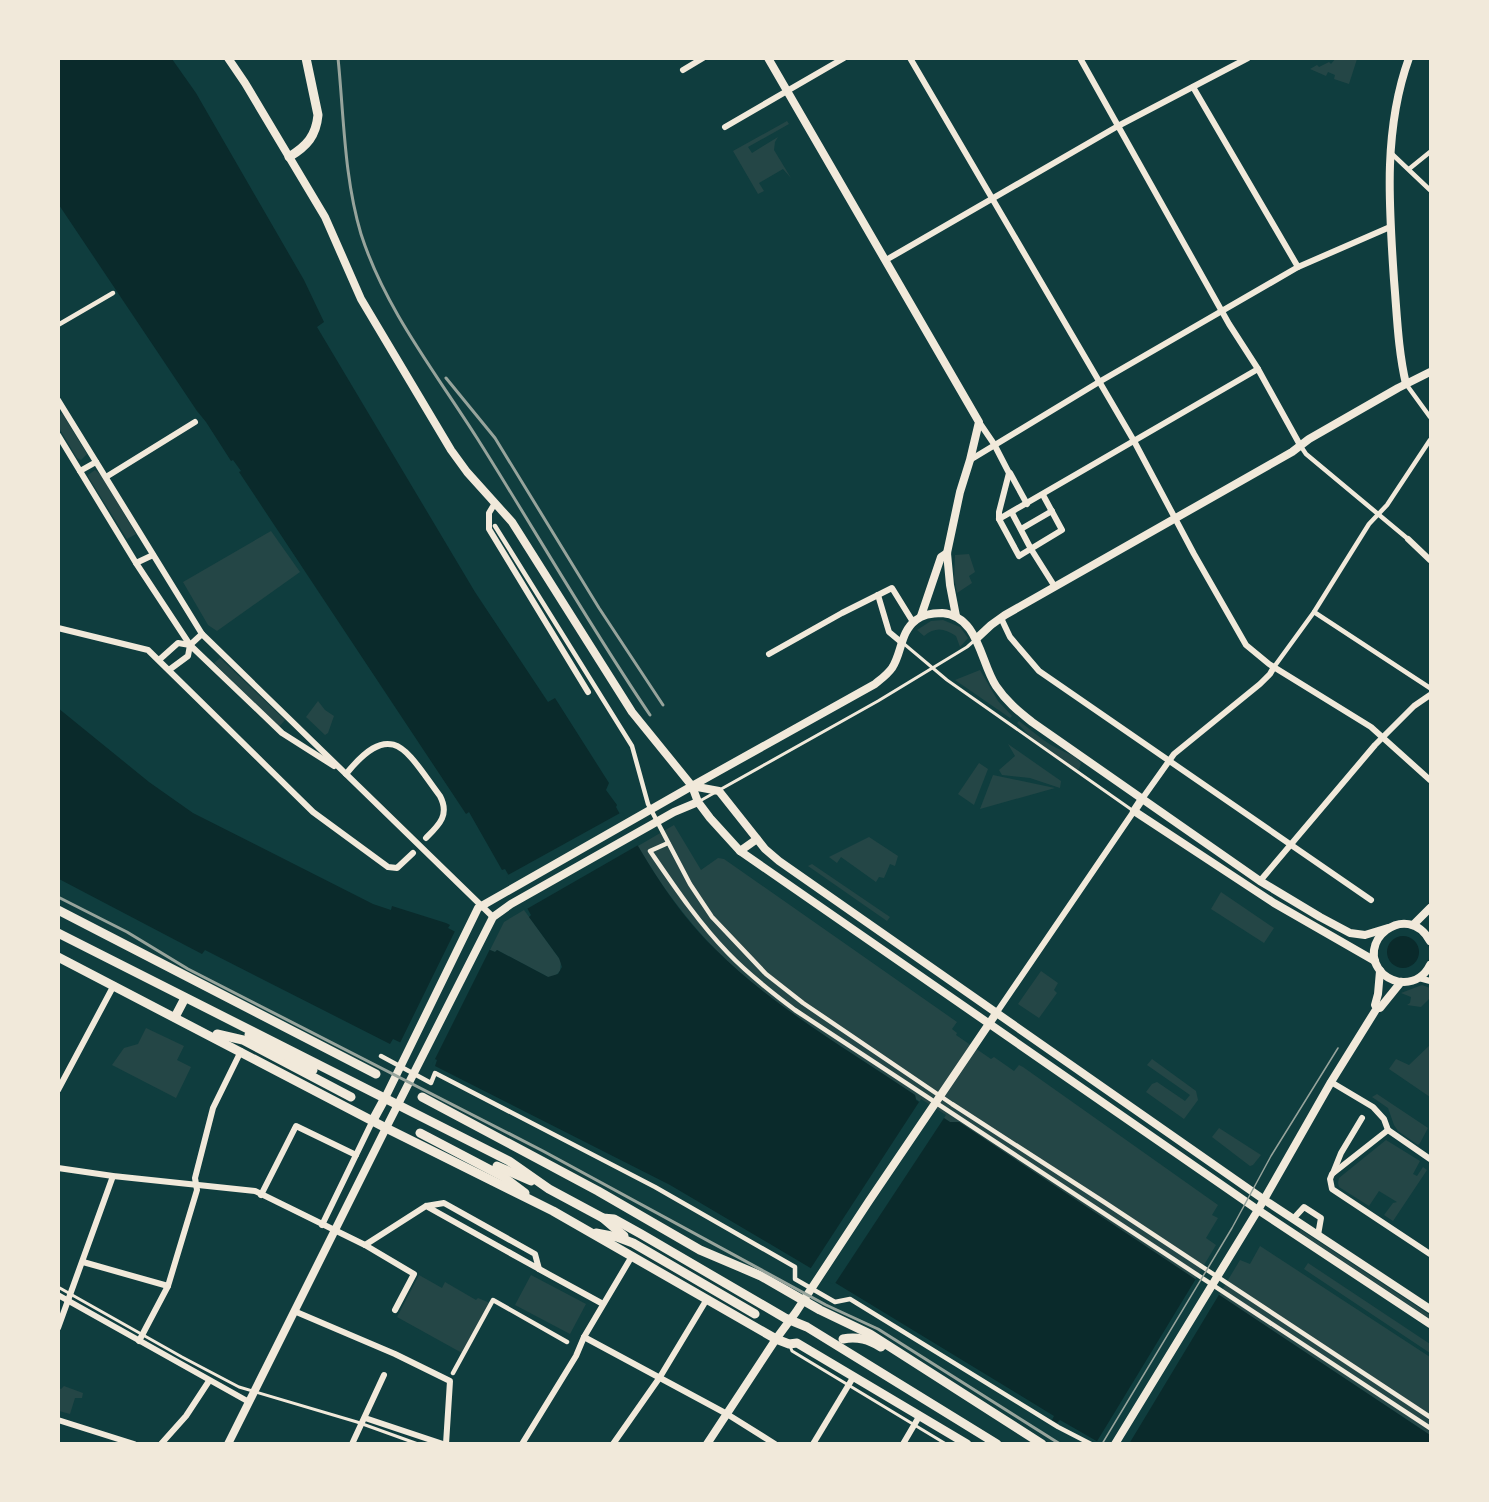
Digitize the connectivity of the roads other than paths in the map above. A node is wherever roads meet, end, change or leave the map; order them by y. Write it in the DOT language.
graph roads {
  1 [pos="228,58"];
  2 [pos="301,58"];
  3 [pos="703,58"];
  4 [pos="768,58"];
  5 [pos="844,58"];
  6 [pos="910,58"];
  7 [pos="1080,58"];
  8 [pos="1229,58"];
  9 [pos="1248,58"];
  10 [pos="1409,58"];
  11 [pos="307,63"];
  12 [pos="1233,66"];
  13 [pos="683,70"];
  14 [pos="1193,87"];
  15 [pos="787,91"];
  16 [pos="1118,126"];
  17 [pos="725,127"];
  18 [pos="1390,152"];
  19 [pos="1431,152"];
  20 [pos="289,157"];
  21 [pos="1409,170"];
  22 [pos="1431,190"];
  23 [pos="992,199"];
  24 [pos="1390,227"];
  25 [pos="886,260"];
  26 [pos="1298,267"];
  27 [pos="113,293"];
  28 [pos="1222,312"];
  29 [pos="58,325"];
  30 [pos="1258,369"];
  31 [pos="1431,372"];
  32 [pos="1099,382"];
  33 [pos="1406,384"];
  34 [pos="58,400"];
  35 [pos="1431,417"];
  36 [pos="195,422"];
  37 [pos="979,422"];
  38 [pos="58,435"];
  39 [pos="1431,440"];
  40 [pos="1134,441"];
  41 [pos="994,444"];
  42 [pos="1300,445"];
  43 [pos="970,460"];
  44 [pos="96,462"];
  45 [pos="80,471"];
  46 [pos="1009,473"];
  47 [pos="106,477"];
  48 [pos="1043,495"];
  49 [pos="495,503"];
  50 [pos="1027,504"];
  51 [pos="1052,511"];
  52 [pos="1012,513"];
  53 [pos="1379,514"];
  54 [pos="1175,518"];
  55 [pos="999,519"];
  56 [pos="495,526"];
  57 [pos="1020,529"];
  58 [pos="1407,539"];
  59 [pos="1031,549"];
  60 [pos="947,553"];
  61 [pos="153,555"];
  62 [pos="1431,560"];
  63 [pos="136,563"];
  64 [pos="1055,586"];
  65 [pos="878,595"];
  66 [pos="1314,612"];
  67 [pos="921,616"];
  68 [pos="956,616"];
  69 [pos="1001,618"];
  70 [pos="913,622"];
  71 [pos="58,628"];
  72 [pos="202,634"];
  73 [pos="976,639"];
  74 [pos="901,642"];
  75 [pos="190,645"];
  76 [pos="769,654"];
  77 [pos="159,660"];
  78 [pos="933,667"];
  79 [pos="1274,667"];
  80 [pos="169,670"];
  81 [pos="1431,688"];
  82 [pos="588,692"];
  83 [pos="1431,695"];
  84 [pos="1383,737"];
  85 [pos="1170,760"];
  86 [pos="344,773"];
  87 [pos="1431,780"];
  88 [pos="692,786"];
  89 [pos="719,790"];
  90 [pos="1142,799"];
  91 [pos="698,802"];
  92 [pos="1134,811"];
  93 [pos="426,838"];
  94 [pos="757,839"];
  95 [pos="668,843"];
  96 [pos="1291,844"];
  97 [pos="740,851"];
  98 [pos="412,853"];
  99 [pos="1260,881"];
  100 [pos="1371,900"];
  101 [pos="481,906"];
  102 [pos="1431,908"];
  103 [pos="58,910"];
  104 [pos="493,917"];
  105 [pos="1413,925"];
  106 [pos="1388,928"];
  107 [pos="58,933"];
  108 [pos="1431,941"];
  109 [pos="58,957"];
  110 [pos="1375,961"];
  111 [pos="1431,965"];
  112 [pos="1380,971"];
  113 [pos="941,974"];
  114 [pos="1419,978"];
  115 [pos="1431,981"];
  116 [pos="1401,982"];
  117 [pos="114,985"];
  118 [pos="934,986"];
  119 [pos="185,998"];
  120 [pos="1377,1008"];
  121 [pos="997,1012"];
  122 [pos="175,1017"];
  123 [pos="989,1024"];
  124 [pos="240,1026"];
  125 [pos="203,1031"];
  126 [pos="241,1051"];
  127 [pos="381,1056"];
  128 [pos="376,1074"];
  129 [pos="1331,1082"];
  130 [pos="455,1084"];
  131 [pos="58,1090"];
  132 [pos="451,1091"];
  133 [pos="386,1095"];
  134 [pos="422,1097"];
  135 [pos="399,1102"];
  136 [pos="1362,1118"];
  137 [pos="373,1120"];
  138 [pos="386,1128"];
  139 [pos="1388,1130"];
  140 [pos="356,1155"];
  141 [pos="1430,1158"];
  142 [pos="58,1168"];
  143 [pos="1332,1174"];
  144 [pos="113,1176"];
  145 [pos="196,1184"];
  146 [pos="549,1189"];
  147 [pos="261,1195"];
  148 [pos="1263,1199"];
  149 [pos="541,1205"];
  150 [pos="426,1206"];
  151 [pos="1258,1210"];
  152 [pos="603,1218"];
  153 [pos="1293,1219"];
  154 [pos="322,1225"];
  155 [pos="334,1230"];
  156 [pos="589,1232"];
  157 [pos="1318,1235"];
  158 [pos="633,1243"];
  159 [pos="367,1244"];
  160 [pos="1431,1254"];
  161 [pos="632,1256"];
  162 [pos="83,1263"];
  163 [pos="539,1269"];
  164 [pos="58,1287"];
  165 [pos="168,1287"];
  166 [pos="58,1295"];
  167 [pos="70,1297"];
  168 [pos="706,1299"];
  169 [pos="603,1304"];
  170 [pos="1431,1309"];
  171 [pos="396,1310"];
  172 [pos="294,1311"];
  173 [pos="755,1314"];
  174 [pos="793,1316"];
  175 [pos="1431,1324"];
  176 [pos="58,1328"];
  177 [pos="584,1337"];
  178 [pos="141,1338"];
  179 [pos="776,1339"];
  180 [pos="843,1340"];
  181 [pos="567,1342"];
  182 [pos="789,1344"];
  183 [pos="395,1354"];
  184 [pos="390,1362"];
  185 [pos="453,1373"];
  186 [pos="384,1375"];
  187 [pos="854,1376"];
  188 [pos="660,1377"];
  189 [pos="936,1377"];
  190 [pos="209,1381"];
  191 [pos="848,1385"];
  192 [pos="254,1392"];
  193 [pos="249,1402"];
  194 [pos="727,1414"];
  195 [pos="920,1415"];
  196 [pos="1431,1417"];
  197 [pos="58,1420"];
  198 [pos="363,1421"];
  199 [pos="914,1424"];
  200 [pos="1431,1428"];
  201 [pos="134,1443"];
  202 [pos="161,1443"];
  203 [pos="228,1443"];
  204 [pos="352,1443"];
  205 [pos="418,1443"];
  206 [pos="444,1443"];
  207 [pos="522,1443"];
  208 [pos="613,1443"];
  209 [pos="706,1443"];
  210 [pos="775,1443"];
  211 [pos="813,1443"];
  212 [pos="903,1443"];
  213 [pos="946,1443"];
  214 [pos="968,1443"];
  215 [pos="997,1443"];
  216 [pos="1042,1443"];
  217 [pos="1091,1443"];
  218 [pos="1115,1443"];
  1 -- 20 [label="main road"];
  2 -- 11 [label="main road"];
  3 -- 13 [label="street"];
  4 -- 15 [label="street"];
  5 -- 15 [label="street"];
  6 -- 23 [label="street"];
  7 -- 16 [label="street"];
  8 -- 12 [label="street"];
  9 -- 12 [label="street"];
  10 -- 18 [label="street"];
  11 -- 20 [label="main road"];
  12 -- 14 [label="street"];
  14 -- 16 [label="street"];
  14 -- 26 [label="street"];
  15 -- 17 [label="street"];
  15 -- 25 [label="street"];
  16 -- 23 [label="street"];
  16 -- 28 [label="street"];
  18 -- 21 [label="street"];
  18 -- 24 [label="street"];
  19 -- 21 [label="street"];
  20 -- 49 [label="main road"];
  21 -- 22 [label="street"];
  23 -- 25 [label="street"];
  23 -- 32 [label="street"];
  24 -- 26 [label="street"];
  24 -- 33 [label="street"];
  25 -- 37 [label="street"];
  26 -- 28 [label="street"];
  27 -- 29 [label="street"];
  28 -- 30 [label="street"];
  28 -- 32 [label="street"];
  30 -- 40 [label="street"];
  30 -- 42 [label="street"];
  31 -- 33 [label="street"];
  32 -- 40 [label="street"];
  32 -- 41 [label="street"];
  33 -- 35 [label="street"];
  33 -- 42 [label="street"];
  34 -- 44 [label="street"];
  36 -- 47 [label="street"];
  37 -- 41 [label="street"];
  37 -- 43 [label="street"];
  38 -- 45 [label="street"];
  39 -- 53 [label="street"];
  40 -- 48 [label="street"];
  40 -- 54 [label="street"];
  41 -- 43 [label="street"];
  41 -- 46 [label="street"];
  42 -- 53 [label="street"];
  42 -- 54 [label="street"];
  43 -- 60 [label="street"];
  44 -- 45 [label="street"];
  44 -- 47 [label="street"];
  45 -- 63 [label="street"];
  46 -- 50 [label="street"];
  46 -- 55 [label="street"];
  47 -- 61 [label="street"];
  48 -- 50 [label="street"];
  48 -- 51 [label="street"];
  49 -- 82 [label="street"];
  49 -- 88 [label="main road"];
  50 -- 52 [label="street"];
  51 -- 57 [label="street"];
  51 -- 59 [label="street"];
  52 -- 55 [label="street"];
  52 -- 57 [label="street"];
  53 -- 58 [label="street"];
  53 -- 66 [label="street"];
  54 -- 64 [label="street"];
  54 -- 79 [label="street"];
  55 -- 59 [label="street"];
  56 -- 95 [label="street"];
  57 -- 59 [label="street"];
  58 -- 62 [label="street"];
  59 -- 64 [label="street"];
  60 -- 67 [label="street"];
  60 -- 68 [label="street"];
  61 -- 63 [label="street"];
  61 -- 72 [label="street"];
  63 -- 75 [label="street"];
  64 -- 69 [label="street"];
  65 -- 70 [label="street"];
  65 -- 74 [label="street"];
  65 -- 76 [label="street"];
  66 -- 79 [label="street"];
  66 -- 81 [label="street"];
  67 -- 68 [label="street"];
  67 -- 70 [label="street"];
  68 -- 73 [label="street"];
  69 -- 73 [label="street"];
  69 -- 85 [label="street"];
  70 -- 74 [label="street"];
  71 -- 77 [label="street"];
  72 -- 75 [label="street"];
  72 -- 86 [label="street"];
  73 -- 78 [label="lane"];
  73 -- 90 [label="street"];
  74 -- 78 [label="lane"];
  74 -- 88 [label="street"];
  75 -- 77 [label="street"];
  75 -- 80 [label="street"];
  75 -- 86 [label="street"];
  77 -- 80 [label="street"];
  78 -- 89 [label="lane"];
  78 -- 92 [label="lane"];
  79 -- 84 [label="street"];
  79 -- 85 [label="street"];
  80 -- 98 [label="street"];
  83 -- 84 [label="street"];
  84 -- 87 [label="street"];
  84 -- 96 [label="street"];
  85 -- 90 [label="street"];
  85 -- 96 [label="street"];
  86 -- 93 [label="street"];
  86 -- 101 [label="street"];
  88 -- 89 [label="main road"];
  88 -- 91 [label="main road"];
  88 -- 101 [label="main road"];
  89 -- 91 [label="lane"];
  89 -- 94 [label="main road"];
  90 -- 92 [label="street"];
  90 -- 99 [label="street"];
  91 -- 97 [label="main road"];
  91 -- 104 [label="main road"];
  92 -- 110 [label="street"];
  92 -- 121 [label="street"];
  94 -- 97 [label="main road"];
  94 -- 113 [label="main road"];
  95 -- 196 [label="street"];
  95 -- 200 [label="street"];
  96 -- 99 [label="street"];
  96 -- 100 [label="street"];
  97 -- 118 [label="main road"];
  99 -- 106 [label="street"];
  101 -- 104 [label="street"];
  101 -- 133 [label="main road"];
  102 -- 105 [label="street"];
  103 -- 128 [label="main road"];
  104 -- 135 [label="main road"];
  105 -- 106 [label="street"];
  105 -- 108 [label="street"];
  106 -- 110 [label="street"];
  107 -- 119 [label="main road"];
  109 -- 117 [label="main road"];
  110 -- 112 [label="street"];
  111 -- 114 [label="street"];
  112 -- 116 [label="street"];
  112 -- 120 [label="street"];
  113 -- 118 [label="main road"];
  113 -- 121 [label="main road"];
  114 -- 115 [label="street"];
  114 -- 116 [label="street"];
  116 -- 120 [label="street"];
  117 -- 122 [label="main road"];
  117 -- 131 [label="street"];
  118 -- 123 [label="main road"];
  119 -- 122 [label="main road"];
  119 -- 124 [label="main road"];
  120 -- 129 [label="street"];
  121 -- 123 [label="main road"];
  121 -- 148 [label="main road"];
  122 -- 125 [label="main road"];
  123 -- 151 [label="main road"];
  123 -- 174 [label="main road"];
  124 -- 125 [label="main road"];
  124 -- 133 [label="main road"];
  125 -- 126 [label="main road"];
  126 -- 137 [label="main road"];
  126 -- 145 [label="street"];
  127 -- 130 [label="street"];
  129 -- 139 [label="street"];
  129 -- 148 [label="street"];
  130 -- 132 [label="street"];
  130 -- 217 [label="street"];
  133 -- 135 [label="main road"];
  133 -- 137 [label="main road"];
  134 -- 189 [label="main road"];
  135 -- 138 [label="main road"];
  135 -- 146 [label="main road"];
  136 -- 143 [label="street"];
  137 -- 138 [label="main road"];
  137 -- 140 [label="street"];
  138 -- 149 [label="main road"];
  138 -- 155 [label="street"];
  139 -- 141 [label="street"];
  139 -- 143 [label="street"];
  140 -- 147 [label="street"];
  140 -- 154 [label="street"];
  142 -- 144 [label="street"];
  143 -- 160 [label="street"];
  144 -- 145 [label="street"];
  144 -- 162 [label="street"];
  145 -- 147 [label="street"];
  145 -- 165 [label="street"];
  146 -- 149 [label="main road"];
  146 -- 152 [label="main road"];
  147 -- 154 [label="street"];
  148 -- 151 [label="street"];
  148 -- 153 [label="main road"];
  149 -- 156 [label="main road"];
  150 -- 159 [label="street"];
  150 -- 163 [label="street"];
  150 -- 163 [label="street"];
  151 -- 175 [label="main road"];
  151 -- 218 [label="main road"];
  152 -- 158 [label="main road"];
  152 -- 174 [label="main road"];
  153 -- 157 [label="main road"];
  153 -- 157 [label="street"];
  154 -- 155 [label="street"];
  155 -- 159 [label="street"];
  155 -- 172 [label="street"];
  156 -- 158 [label="main road"];
  156 -- 161 [label="main road"];
  157 -- 170 [label="main road"];
  158 -- 173 [label="main road"];
  159 -- 171 [label="street"];
  161 -- 168 [label="main road"];
  161 -- 169 [label="street"];
  162 -- 165 [label="street"];
  162 -- 167 [label="street"];
  163 -- 169 [label="street"];
  164 -- 167 [label="lane"];
  165 -- 178 [label="street"];
  166 -- 167 [label="street"];
  167 -- 176 [label="street"];
  167 -- 178 [label="street"];
  168 -- 179 [label="main road"];
  168 -- 188 [label="street"];
  169 -- 177 [label="street"];
  172 -- 183 [label="street"];
  172 -- 192 [label="street"];
  174 -- 179 [label="main road"];
  174 -- 215 [label="main road"];
  177 -- 188 [label="street"];
  177 -- 207 [label="street"];
  178 -- 190 [label="street"];
  178 -- 192 [label="lane"];
  179 -- 182 [label="main road"];
  179 -- 194 [label="street"];
  180 -- 189 [label="main road"];
  181 -- 185 [label="street"];
  182 -- 187 [label="main road"];
  182 -- 191 [label="lane"];
  183 -- 184 [label="street"];
  183 -- 206 [label="street"];
  186 -- 198 [label="street"];
  187 -- 191 [label="street"];
  187 -- 195 [label="main road"];
  188 -- 194 [label="street"];
  188 -- 208 [label="street"];
  189 -- 216 [label="main road"];
  190 -- 193 [label="street"];
  190 -- 202 [label="street"];
  191 -- 199 [label="lane"];
  191 -- 211 [label="street"];
  192 -- 193 [label="street"];
  192 -- 198 [label="lane"];
  193 -- 203 [label="street"];
  194 -- 209 [label="street"];
  194 -- 210 [label="street"];
  195 -- 199 [label="street"];
  195 -- 214 [label="main road"];
  197 -- 201 [label="street"];
  198 -- 204 [label="street"];
  198 -- 205 [label="lane"];
  198 -- 206 [label="street"];
  199 -- 212 [label="street"];
  199 -- 213 [label="lane"];
}
